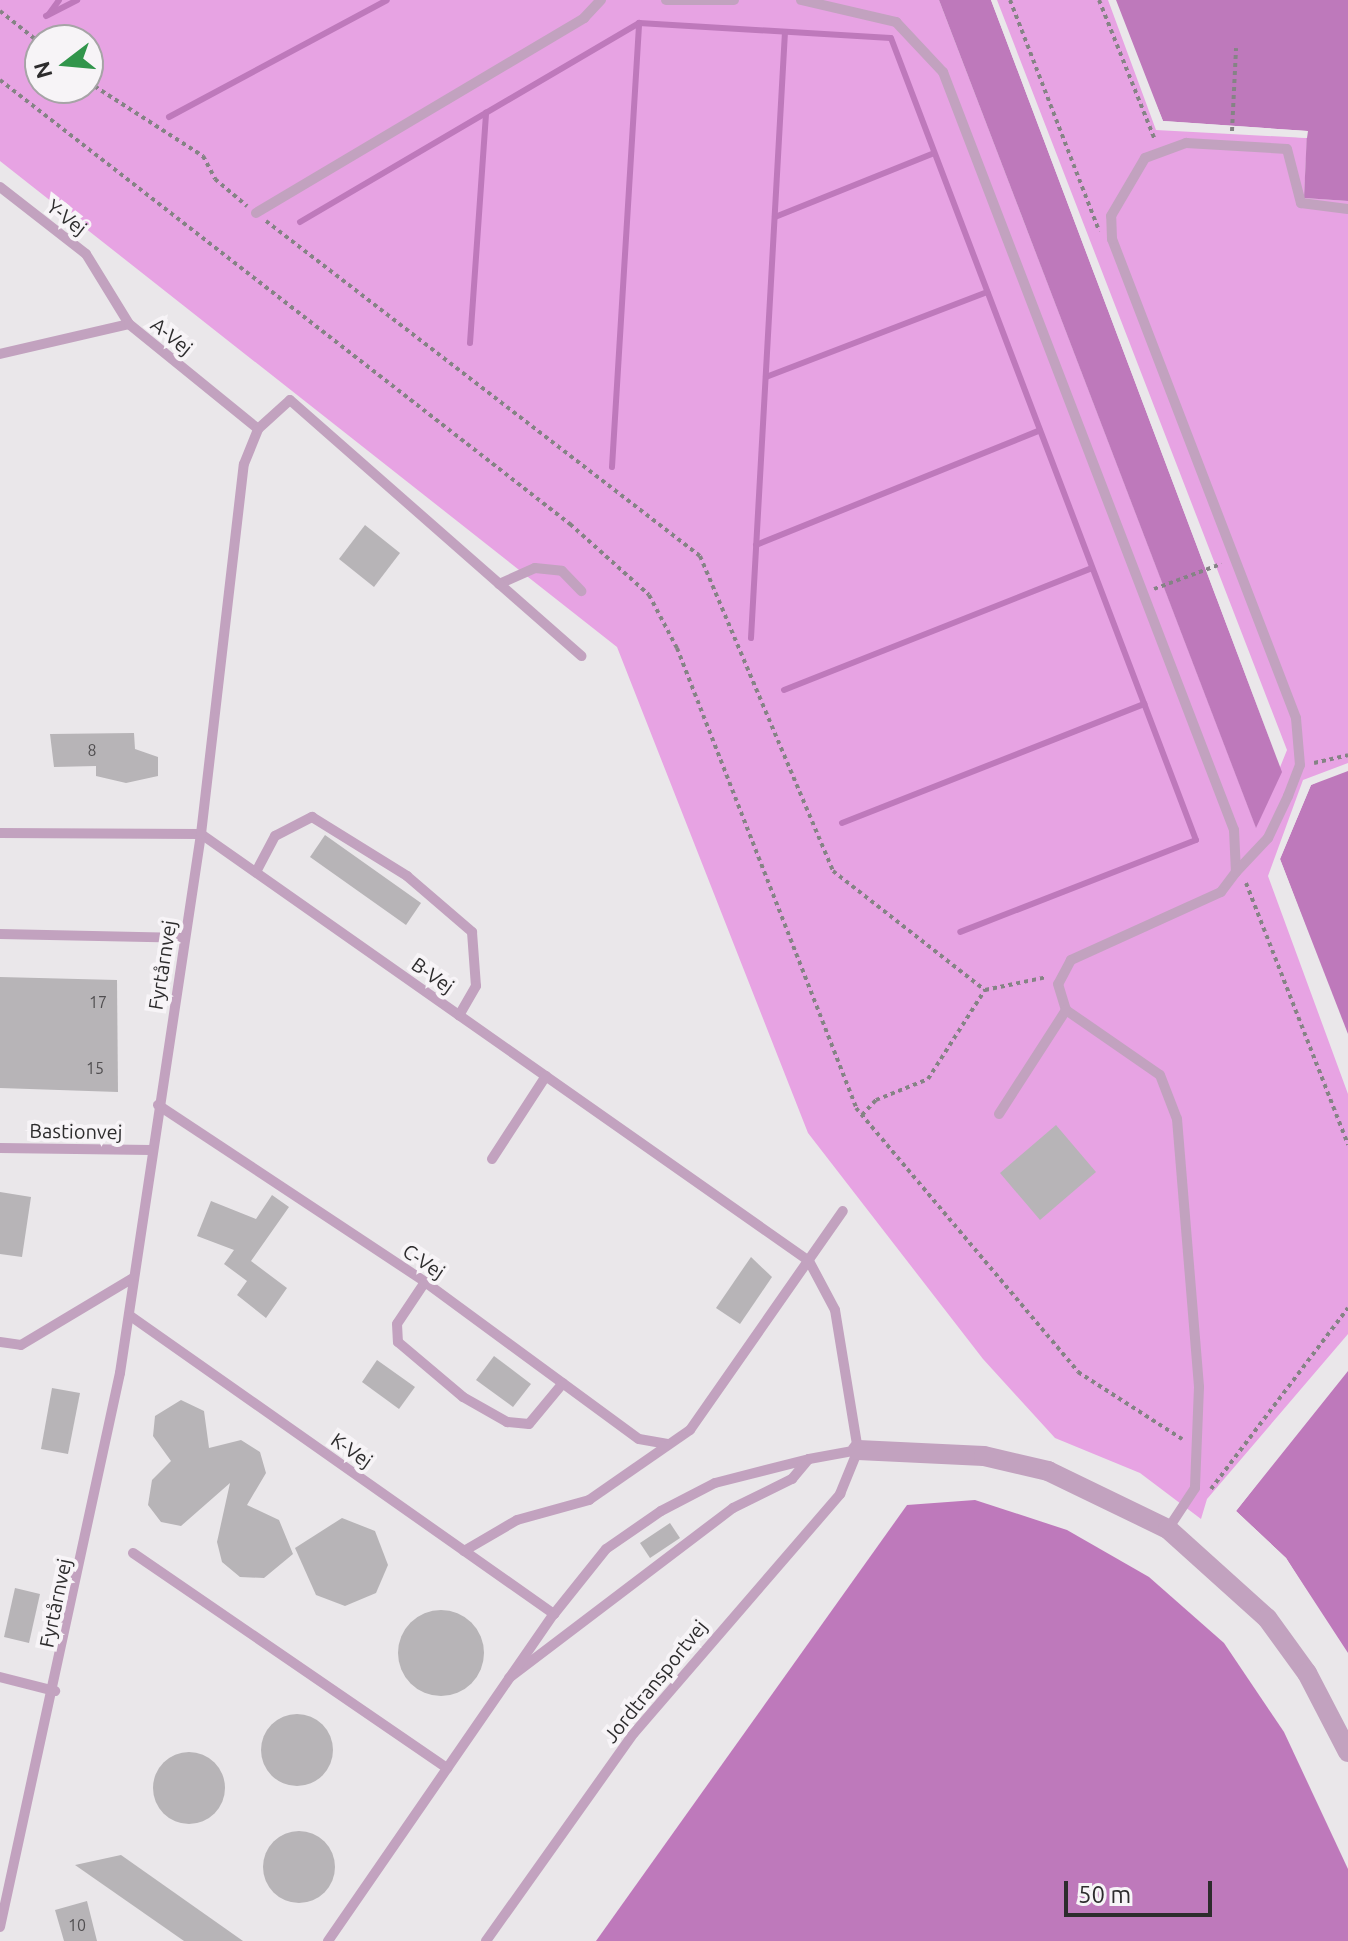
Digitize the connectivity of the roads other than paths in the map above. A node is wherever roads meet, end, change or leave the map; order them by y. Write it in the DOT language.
graph roads {
  1 [pos="601,0"];
  2 [pos="666,0"];
  3 [pos="734,0"];
  4 [pos="801,0"];
  5 [pos="0,187"];
  6 [pos="1348,209"];
  7 [pos="256,213"];
  8 [pos="129,324"];
  9 [pos="0,354"];
  10 [pos="258,429"];
  11 [pos="499,584"];
  12 [pos="581,591"];
  13 [pos="581,656"];
  14 [pos="0,833"];
  15 [pos="201,834"];
  16 [pos="256,872"];
  17 [pos="1236,872"];
  18 [pos="0,934"];
  19 [pos="185,938"];
  20 [pos="1066,1010"];
  21 [pos="459,1015"];
  22 [pos="546,1076"];
  23 [pos="158,1105"];
  24 [pos="999,1114"];
  25 [pos="0,1148"];
  26 [pos="151,1150"];
  27 [pos="492,1159"];
  28 [pos="843,1211"];
  29 [pos="809,1261"];
  30 [pos="133,1278"];
  31 [pos="425,1282"];
  32 [pos="129,1315"];
  33 [pos="0,1342"];
  34 [pos="563,1383"];
  35 [pos="668,1444"];
  36 [pos="858,1450"];
  37 [pos="809,1459"];
  38 [pos="1168,1529"];
  39 [pos="464,1551"];
  40 [pos="133,1553"];
  41 [pos="554,1614"];
  42 [pos="0,1677"];
  43 [pos="509,1678"];
  44 [pos="55,1691"];
  45 [pos="1348,1752"];
  46 [pos="447,1768"];
  47 [pos="0,1927"];
  48 [pos="328,1941"];
  49 [pos="486,1941"];
  1 -- 7 [label="lane"];
  2 -- 3 [label="lane"];
  4 -- 17 [label="lane"];
  5 -- 8 [label="lane, Y-Vej"];
  6 -- 17 [label="lane"];
  8 -- 9 [label="lane, A-Vej"];
  8 -- 10 [label="lane, A-Vej"];
  10 -- 11 [label="lane, Fyrtårnvej"];
  10 -- 15 [label="lane, Fyrtårnvej"];
  11 -- 12 [label="lane"];
  11 -- 13 [label="lane, Fyrtårnvej"];
  14 -- 15 [label="lane"];
  15 -- 16 [label="lane, B-Vej"];
  15 -- 19 [label="lane, Fyrtårnvej"];
  16 -- 21 [label="lane, B-Vej"];
  16 -- 21 [label="lane"];
  17 -- 20 [label="lane"];
  18 -- 19 [label="lane"];
  19 -- 23 [label="lane, Fyrtårnvej"];
  20 -- 24 [label="lane"];
  20 -- 38 [label="lane"];
  21 -- 22 [label="lane, B-Vej"];
  22 -- 27 [label="lane"];
  22 -- 29 [label="lane, B-Vej"];
  23 -- 26 [label="lane, Fyrtårnvej"];
  23 -- 31 [label="lane, C-Vej"];
  25 -- 26 [label="lane, Bastionvej"];
  26 -- 30 [label="lane, Fyrtårnvej"];
  28 -- 29 [label="lane"];
  29 -- 35 [label="lane"];
  29 -- 36 [label="lane"];
  30 -- 32 [label="lane, Fyrtårnvej"];
  30 -- 33 [label="lane"];
  31 -- 34 [label="lane, C-Vej"];
  31 -- 34 [label="lane"];
  32 -- 39 [label="lane, K-Vej"];
  32 -- 44 [label="lane, Fyrtårnvej"];
  34 -- 35 [label="lane, C-Vej"];
  35 -- 39 [label="lane"];
  36 -- 37 [label="lane"];
  36 -- 38 [label="street"];
  36 -- 49 [label="lane, Jordtransportvej"];
  37 -- 41 [label="lane"];
  37 -- 43 [label="lane"];
  38 -- 45 [label="street"];
  39 -- 41 [label="lane, K-Vej"];
  40 -- 46 [label="lane"];
  41 -- 43 [label="lane"];
  42 -- 44 [label="lane"];
  43 -- 46 [label="lane"];
  44 -- 47 [label="lane, Fyrtårnvej"];
  46 -- 48 [label="lane"];
}
